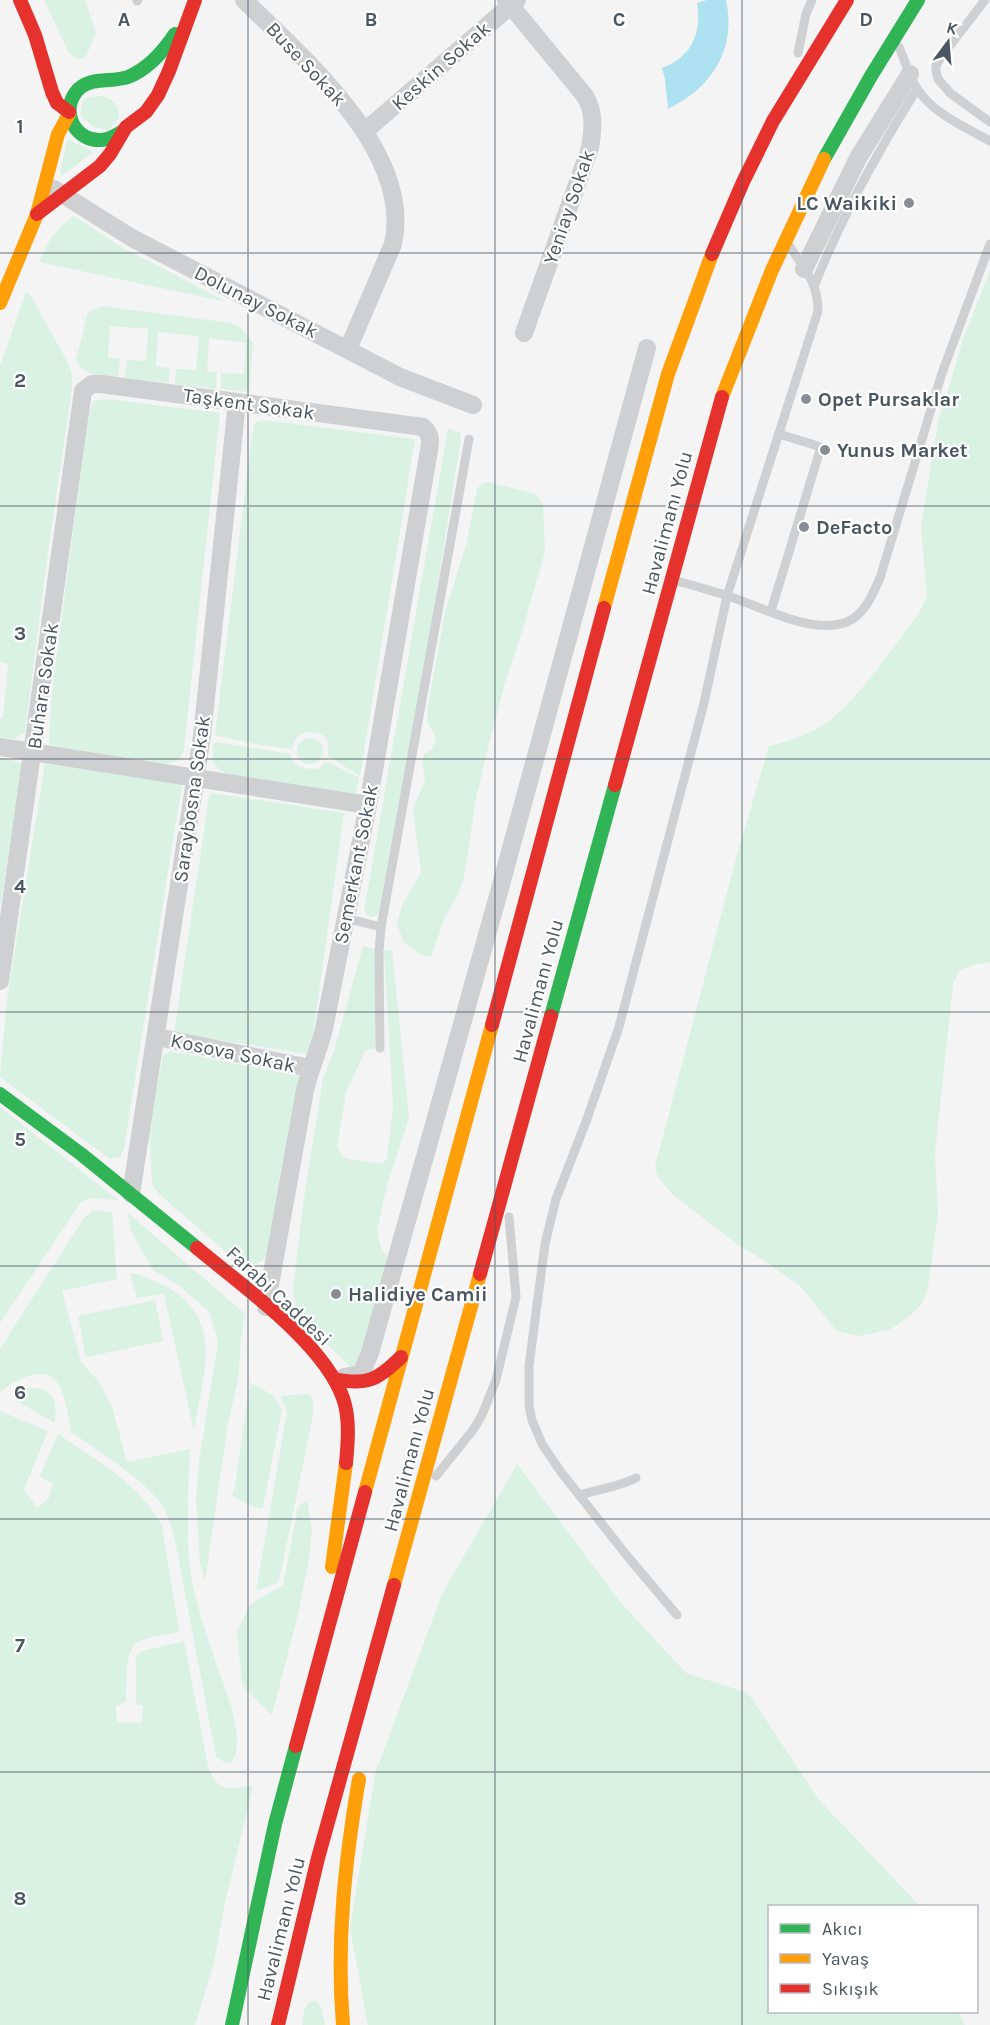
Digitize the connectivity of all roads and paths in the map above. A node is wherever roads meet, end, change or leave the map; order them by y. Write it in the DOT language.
graph roads {
  1 [pos="20,0"];
  2 [pos="194,0"];
  3 [pos="244,0"];
  4 [pos="812,0"];
  5 [pos="847,0"];
  6 [pos="918,0"];
  7 [pos="985,0"];
  8 [pos="511,2"];
  9 [pos="35,35"];
  10 [pos="895,36"];
  11 [pos="58,66"];
  12 [pos="108,81"];
  13 [pos="913,82"];
  14 [pos="790,91"];
  15 [pos="126,94"];
  16 [pos="131,109"];
  17 [pos="69,113"];
  18 [pos="990,122"];
  19 [pos="124,129"];
  20 [pos="365,131"];
  21 [pos="990,141"];
  22 [pos="46,184"];
  23 [pos="63,194"];
  24 [pos="37,214"];
  25 [pos="786,240"];
  26 [pos="989,250"];
  27 [pos="804,269"];
  28 [pos="815,284"];
  29 [pos="0,303"];
  30 [pos="525,333"];
  31 [pos="646,348"];
  32 [pos="348,349"];
  33 [pos="83,391"];
  34 [pos="237,402"];
  35 [pos="473,405"];
  36 [pos="416,426"];
  37 [pos="779,434"];
  38 [pos="469,439"];
  39 [pos="672,580"];
  40 [pos="727,596"];
  41 [pos="771,611"];
  42 [pos="0,747"];
  43 [pos="33,752"];
  44 [pos="196,778"];
  45 [pos="368,805"];
  46 [pos="345,918"];
  47 [pos="381,927"];
  48 [pos="0,981"];
  49 [pos="157,1037"];
  50 [pos="380,1048"];
  51 [pos="310,1068"];
  52 [pos="0,1094"];
  53 [pos="506,1183"];
  54 [pos="132,1194"];
  55 [pos="515,1304"];
  56 [pos="536,1304"];
  57 [pos="266,1307"];
  58 [pos="401,1358"];
  59 [pos="334,1378"];
  60 [pos="636,1478"];
  61 [pos="580,1495"];
  62 [pos="419,1496"];
  63 [pos="410,1528"];
  64 [pos="677,1615"];
  65 [pos="321,1657"];
  66 [pos="372,1714"];
  67 [pos="362,1764"];
  68 [pos="276,1824"];
  69 [pos="226,1991"];
  70 [pos="232,2025"];
  71 [pos="278,2025"];
  72 [pos="343,2025"];
  1 -- 9 [label="main road"];
  2 -- 12 [label="main road"];
  2 -- 19 [label="main road"];
  3 -- 20 [label="street, Buse Sokak"];
  4 -- 14 [label="lane"];
  5 -- 14 [label="main road, Havalimanı Yolu"];
  6 -- 10 [label="main road, Havalimanı Yolu"];
  7 -- 18 [label="lane"];
  8 -- 20 [label="street, Keskin Sokak"];
  8 -- 30 [label="street, Yeniay Sokak"];
  9 -- 11 [label="main road"];
  9 -- 17 [label="main road"];
  10 -- 13 [label="lane"];
  10 -- 25 [label="main road, Havalimanı Yolu"];
  12 -- 15 [label="main road"];
  12 -- 17 [label="main road"];
  13 -- 21 [label="lane"];
  13 -- 27 [label="street"];
  13 -- 28 [label="lane"];
  14 -- 58 [label="main road, Havalimanı Yolu"];
  16 -- 19 [label="main road"];
  17 -- 19 [label="main road"];
  17 -- 22 [label="main road"];
  19 -- 23 [label="main road"];
  20 -- 32 [label="street, Buse Sokak"];
  22 -- 23 [label="street, Dolunay Sokak"];
  22 -- 24 [label="main road"];
  23 -- 24 [label="main road"];
  23 -- 32 [label="street, Dolunay Sokak"];
  24 -- 29 [label="main road"];
  25 -- 27 [label="lane"];
  25 -- 39 [label="main road, Havalimanı Yolu"];
  26 -- 41 [label="lane"];
  27 -- 28 [label="lane"];
  28 -- 37 [label="lane"];
  31 -- 59 [label="street"];
  32 -- 35 [label="street, Dolunay Sokak"];
  33 -- 34 [label="street, Taşkent Sokak"];
  33 -- 43 [label="street, Buhara Sokak"];
  34 -- 36 [label="street, Taşkent Sokak"];
  34 -- 44 [label="street, Saraybosna Sokak"];
  36 -- 45 [label="street, Semerkant Sokak"];
  37 -- 40 [label="lane"];
  37 -- 41 [label="lane"];
  38 -- 47 [label="lane"];
  39 -- 40 [label="lane"];
  39 -- 53 [label="main road, Havalimanı Yolu"];
  40 -- 41 [label="lane"];
  40 -- 56 [label="lane"];
  42 -- 43 [label="street"];
  43 -- 44 [label="street"];
  43 -- 48 [label="street, Buhara Sokak"];
  44 -- 45 [label="street"];
  44 -- 49 [label="street, Saraybosna Sokak"];
  45 -- 46 [label="street, Semerkant Sokak"];
  46 -- 47 [label="lane"];
  46 -- 51 [label="street, Semerkant Sokak"];
  47 -- 50 [label="lane"];
  49 -- 51 [label="street, Kosova Sokak"];
  49 -- 54 [label="street, Saraybosna Sokak"];
  51 -- 57 [label="street, Semerkant Sokak"];
  52 -- 54 [label="main road, Farabi Caddesi"];
  53 -- 55 [label="lane"];
  53 -- 62 [label="main road, Havalimanı Yolu"];
  54 -- 57 [label="main road, Farabi Caddesi"];
  55 -- 56 [label="lane"];
  55 -- 62 [label="lane"];
  56 -- 61 [label="lane"];
  57 -- 59 [label="main road, Farabi Caddesi"];
  58 -- 59 [label="main road"];
  58 -- 65 [label="main road, Havalimanı Yolu"];
  59 -- 65 [label="main road, Farabi Caddesi"];
  60 -- 61 [label="lane"];
  61 -- 64 [label="lane"];
  62 -- 63 [label="main road, Havalimanı Yolu"];
  63 -- 66 [label="main road"];
  63 -- 71 [label="main road, Havalimanı Yolu"];
  65 -- 68 [label="main road, Havalimanı Yolu"];
  67 -- 72 [label="main road"];
  68 -- 69 [label="main road"];
  68 -- 70 [label="main road, Havalimanı Yolu"];
}
